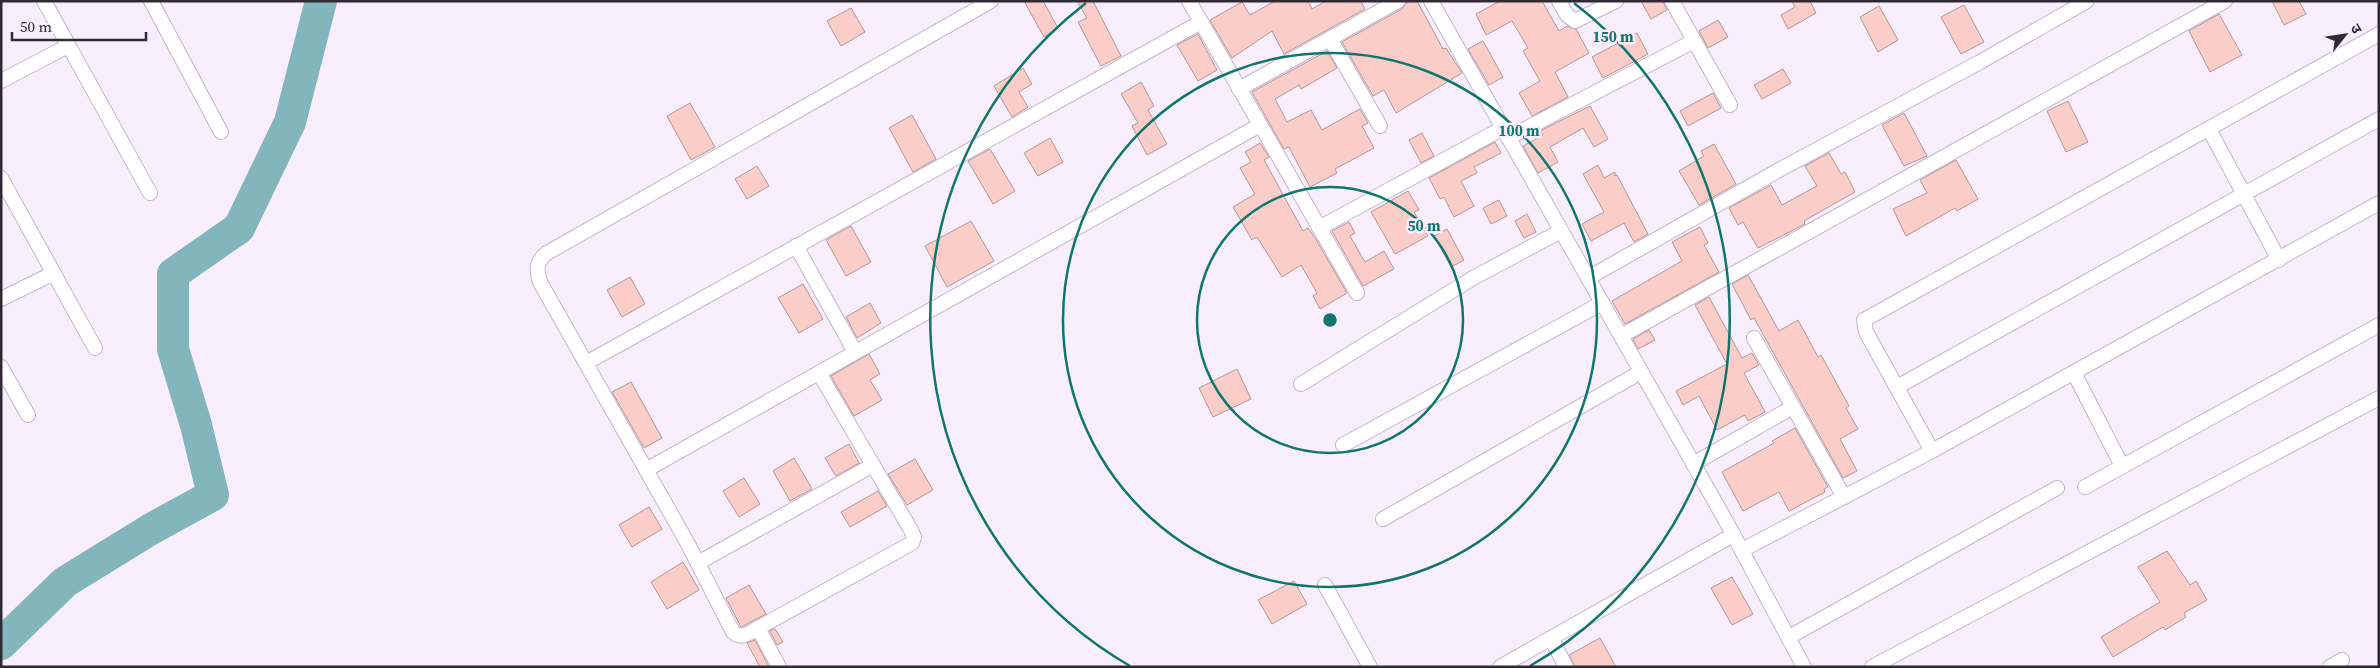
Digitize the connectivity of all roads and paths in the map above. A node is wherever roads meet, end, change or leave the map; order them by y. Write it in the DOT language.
graph roads {
  1 [pos="44,1"];
  2 [pos="151,1"];
  3 [pos="992,1"];
  4 [pos="1189,1"];
  5 [pos="1398,1"];
  6 [pos="1431,1"];
  7 [pos="1559,1"];
  8 [pos="1616,1"];
  9 [pos="1672,1"];
  10 [pos="2087,1"];
  11 [pos="2225,1"];
  12 [pos="1201,22"];
  13 [pos="2379,34"];
  14 [pos="1330,39"];
  15 [pos="1694,41"];
  16 [pos="68,46"];
  17 [pos="1,81"];
  18 [pos="1239,89"];
  19 [pos="1730,105"];
  20 [pos="2379,119"];
  21 [pos="1260,124"];
  22 [pos="1380,126"];
  23 [pos="2209,129"];
  24 [pos="221,132"];
  25 [pos="1506,133"];
  26 [pos="1,178"];
  27 [pos="150,193"];
  28 [pos="2243,194"];
  29 [pos="2379,203"];
  30 [pos="1319,228"];
  31 [pos="1561,231"];
  32 [pos="796,246"];
  33 [pos="2279,260"];
  34 [pos="54,273"];
  35 [pos="1588,278"];
  36 [pos="1357,294"];
  37 [pos="1,299"];
  38 [pos="1602,303"];
  39 [pos="2379,325"];
  40 [pos="1621,336"];
  41 [pos="1754,338"];
  42 [pos="95,348"];
  43 [pos="856,352"];
  44 [pos="586,363"];
  45 [pos="1,368"];
  46 [pos="819,372"];
  47 [pos="1641,372"];
  48 [pos="2074,373"];
  49 [pos="1301,384"];
  50 [pos="1897,387"];
  51 [pos="2379,398"];
  52 [pos="1793,407"];
  53 [pos="28,415"];
  54 [pos="1344,446"];
  55 [pos="1932,451"];
  56 [pos="873,464"];
  57 [pos="1693,464"];
  58 [pos="2122,466"];
  59 [pos="646,470"];
  60 [pos="2084,487"];
  61 [pos="2057,488"];
  62 [pos="1844,497"];
  63 [pos="1383,519"];
  64 [pos="1734,535"];
  65 [pos="1742,550"];
  66 [pos="698,564"];
  67 [pos="1325,585"];
  68 [pos="758,628"];
  69 [pos="1788,637"];
  70 [pos="1551,638"];
  71 [pos="779,667"];
  72 [pos="1370,667"];
  73 [pos="1500,667"];
  74 [pos="1566,667"];
  75 [pos="1804,667"];
  76 [pos="1872,667"];
  1 -- 16 [label="street"];
  2 -- 24 [label="street"];
  3 -- 44 [label="street"];
  4 -- 12 [label="street"];
  5 -- 14 [label="street"];
  6 -- 25 [label="street"];
  7 -- 8 [label="street"];
  9 -- 15 [label="street"];
  10 -- 35 [label="street"];
  11 -- 40 [label="street"];
  12 -- 18 [label="street"];
  12 -- 32 [label="street"];
  13 -- 23 [label="street"];
  14 -- 18 [label="street"];
  14 -- 22 [label="street"];
  15 -- 19 [label="street"];
  15 -- 25 [label="street"];
  16 -- 17 [label="street"];
  16 -- 27 [label="street"];
  18 -- 21 [label="street"];
  20 -- 28 [label="street"];
  21 -- 30 [label="street"];
  21 -- 43 [label="street"];
  23 -- 28 [label="street"];
  23 -- 50 [label="street"];
  25 -- 30 [label="street"];
  25 -- 31 [label="street"];
  26 -- 34 [label="street"];
  28 -- 33 [label="street"];
  28 -- 50 [label="street"];
  29 -- 33 [label="street"];
  30 -- 36 [label="street"];
  31 -- 35 [label="street"];
  31 -- 49 [label="street"];
  32 -- 43 [label="street"];
  32 -- 44 [label="street"];
  33 -- 48 [label="street"];
  34 -- 37 [label="street"];
  34 -- 42 [label="street"];
  35 -- 38 [label="street"];
  38 -- 40 [label="street"];
  38 -- 54 [label="street"];
  39 -- 58 [label="street"];
  40 -- 47 [label="street"];
  41 -- 52 [label="street"];
  43 -- 46 [label="street"];
  44 -- 59 [label="street"];
  45 -- 53 [label="street"];
  46 -- 56 [label="street"];
  46 -- 59 [label="street"];
  47 -- 57 [label="street"];
  47 -- 63 [label="street"];
  48 -- 55 [label="street"];
  48 -- 58 [label="street"];
  50 -- 55 [label="street"];
  51 -- 76 [label="street"];
  52 -- 57 [label="street"];
  52 -- 62 [label="street"];
  55 -- 62 [label="street"];
  56 -- 66 [label="street"];
  56 -- 68 [label="street"];
  57 -- 64 [label="street"];
  58 -- 60 [label="street"];
  59 -- 66 [label="street"];
  61 -- 69 [label="street"];
  62 -- 65 [label="street"];
  64 -- 65 [label="street"];
  64 -- 70 [label="street"];
  65 -- 69 [label="street"];
  66 -- 68 [label="street"];
  67 -- 72 [label="street"];
  68 -- 71 [label="street"];
  69 -- 75 [label="street"];
  70 -- 73 [label="street"];
  70 -- 74 [label="street"];
}
